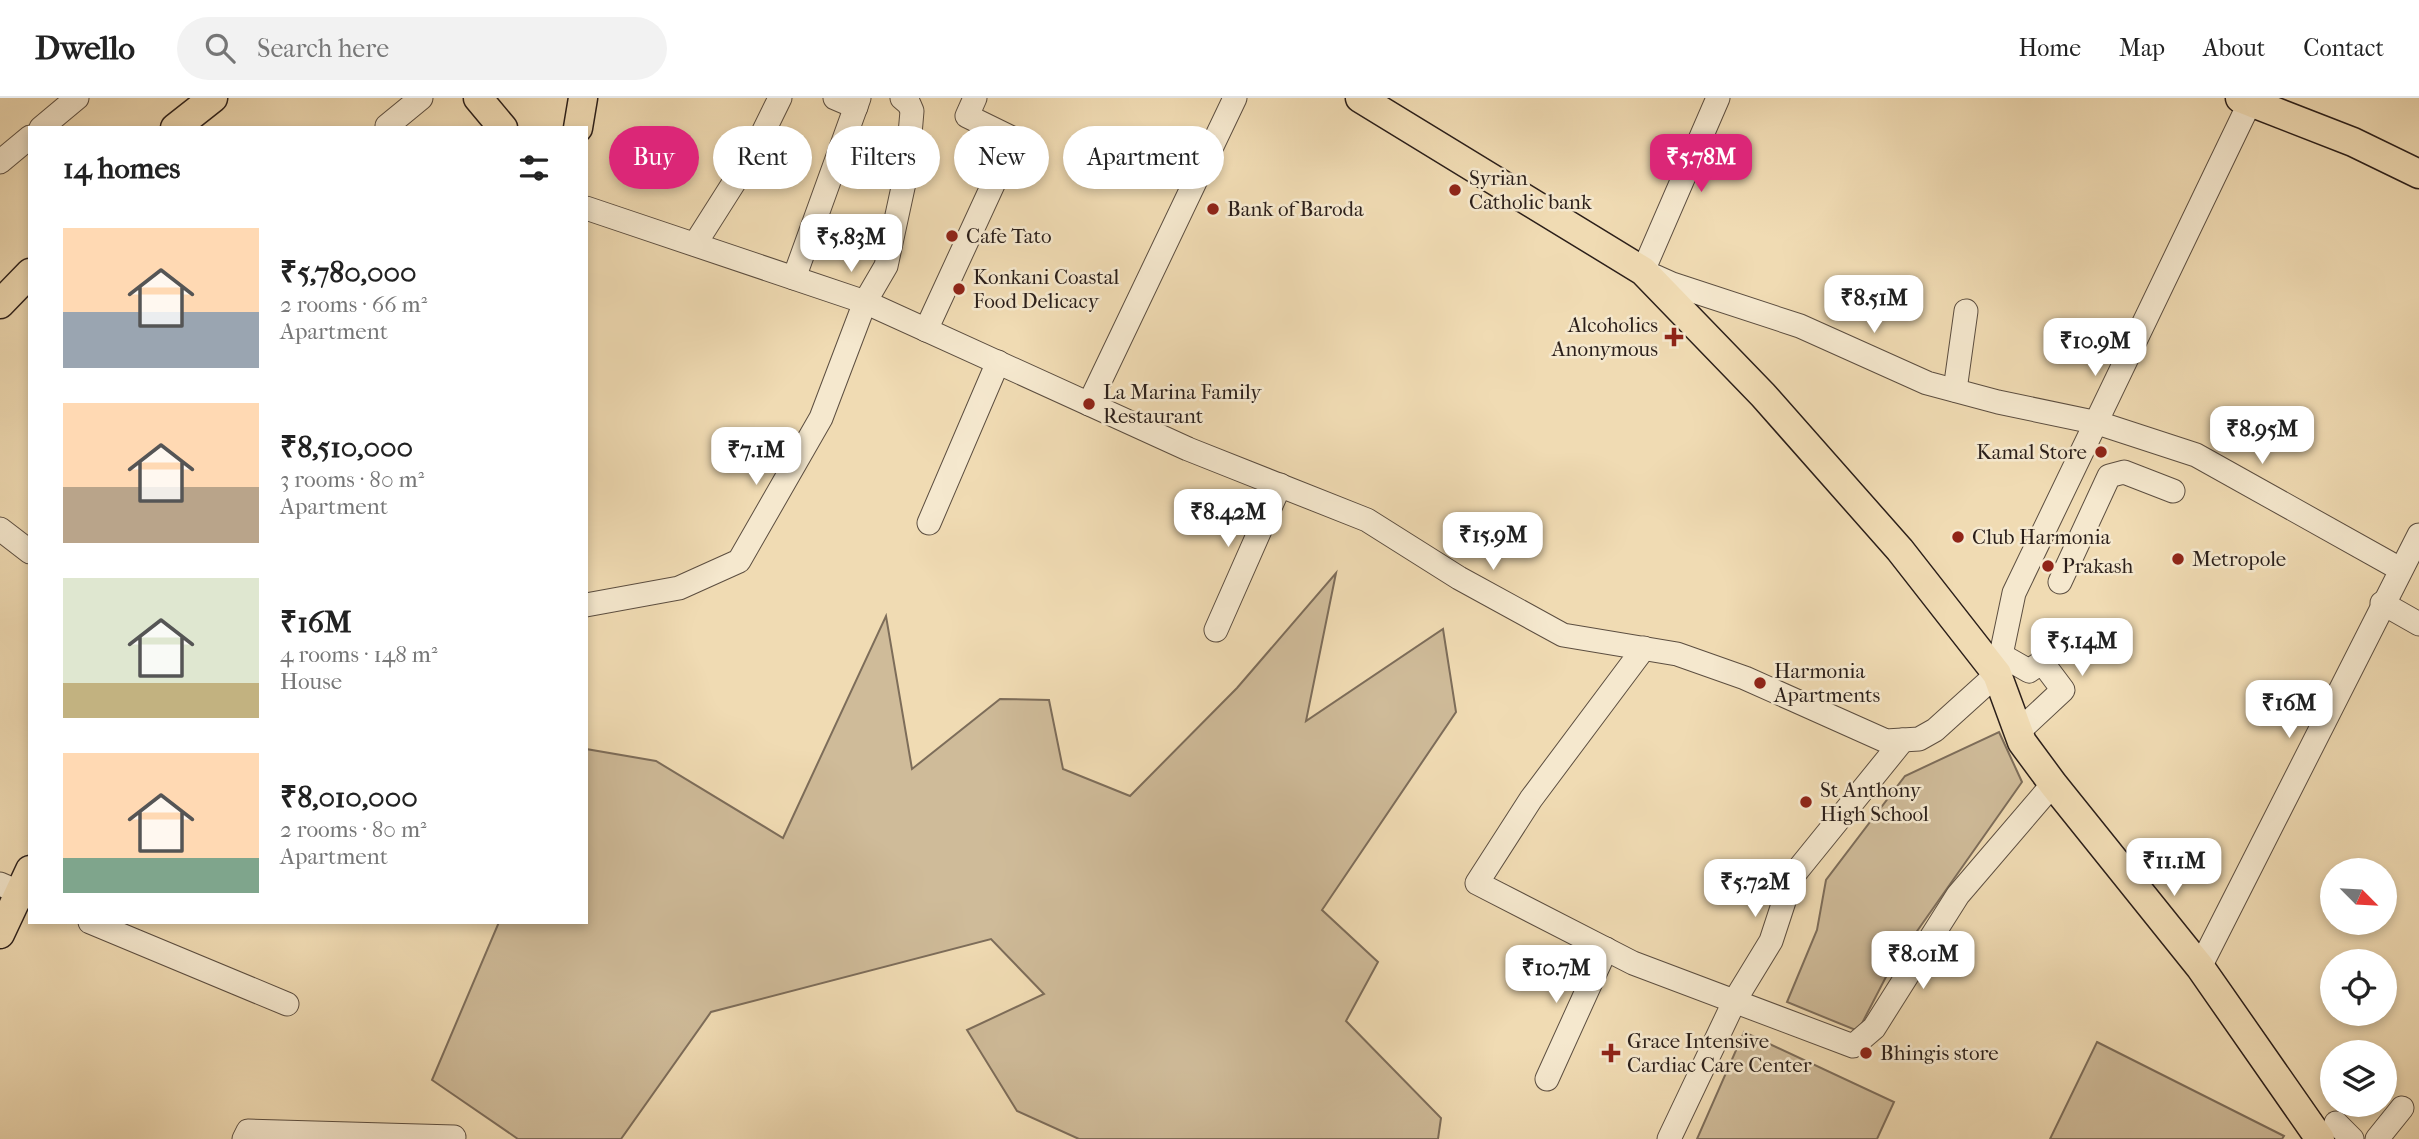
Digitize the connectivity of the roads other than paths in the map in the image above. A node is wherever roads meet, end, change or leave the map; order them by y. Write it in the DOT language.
graph roads {
  1 [pos="77,98"];
  2 [pos="214,98"];
  3 [pos="421,98"];
  4 [pos="478,98"];
  5 [pos="583,98"];
  6 [pos="780,98"];
  7 [pos="902,98"];
  8 [pos="975,98"];
  9 [pos="1235,98"];
  10 [pos="1360,98"];
  11 [pos="1717,98"];
  12 [pos="2245,100"];
  13 [pos="850,101"];
  14 [pos="43,126"];
  15 [pos="178,126"];
  16 [pos="387,126"];
  17 [pos="501,126"];
  18 [pos="578,126"];
  19 [pos="28,139"];
  20 [pos="0,162"];
  21 [pos="2419,174"];
  22 [pos="588,209"];
  23 [pos="695,244"];
  24 [pos="1643,271"];
  25 [pos="28,275"];
  26 [pos="794,278"];
  27 [pos="865,302"];
  28 [pos="0,304"];
  29 [pos="1966,311"];
  30 [pos="926,330"];
  31 [pos="998,362"];
  32 [pos="1955,390"];
  33 [pos="1089,404"];
  34 [pos="2098,422"];
  35 [pos="2074,473"];
  36 [pos="1280,485"];
  37 [pos="2104,486"];
  38 [pos="2173,491"];
  39 [pos="2059,504"];
  40 [pos="2090,517"];
  41 [pos="929,523"];
  42 [pos="0,529"];
  43 [pos="2419,535"];
  44 [pos="28,550"];
  45 [pos="2036,550"];
  46 [pos="2400,569"];
  47 [pos="2382,603"];
  48 [pos="588,605"];
  49 [pos="2419,624"];
  50 [pos="1216,630"];
  51 [pos="1644,648"];
  52 [pos="1999,664"];
  53 [pos="2018,732"];
  54 [pos="1903,740"];
  55 [pos="2053,784"];
  56 [pos="20,886"];
  57 [pos="95,924"];
  58 [pos="0,934"];
  59 [pos="1606,949"];
  60 [pos="2200,967"];
  61 [pos="1735,1000"];
  62 [pos="286,1004"];
  63 [pos="1547,1079"];
  64 [pos="2402,1108"];
  65 [pos="2336,1134"];
  66 [pos="454,1137"];
  67 [pos="244,1139"];
  68 [pos="1669,1139"];
  69 [pos="2377,1139"];
  1 -- 14 [label="street"];
  2 -- 15 [label="main road"];
  3 -- 16 [label="street"];
  4 -- 17 [label="main road"];
  5 -- 18 [label="main road"];
  6 -- 23 [label="street"];
  7 -- 27 [label="street"];
  8 -- 30 [label="street"];
  9 -- 33 [label="street"];
  10 -- 24 [label="main road"];
  11 -- 24 [label="street"];
  12 -- 21 [label="main road"];
  12 -- 34 [label="street"];
  13 -- 26 [label="street"];
  19 -- 20 [label="street"];
  22 -- 23 [label="street"];
  23 -- 26 [label="street"];
  24 -- 32 [label="street"];
  24 -- 52 [label="main road"];
  25 -- 28 [label="main road"];
  26 -- 27 [label="street"];
  27 -- 30 [label="street"];
  27 -- 48 [label="street"];
  29 -- 32 [label="street"];
  30 -- 31 [label="street"];
  31 -- 33 [label="street"];
  31 -- 41 [label="street"];
  32 -- 34 [label="street"];
  33 -- 36 [label="street"];
  34 -- 35 [label="street"];
  34 -- 46 [label="street"];
  35 -- 37 [label="street"];
  35 -- 39 [label="street"];
  36 -- 50 [label="street"];
  36 -- 51 [label="street"];
  37 -- 38 [label="street"];
  37 -- 40 [label="street"];
  39 -- 40 [label="street"];
  39 -- 45 [label="street"];
  40 -- 45 [label="street"];
  42 -- 44 [label="street"];
  43 -- 46 [label="street"];
  45 -- 52 [label="street"];
  46 -- 47 [label="street"];
  47 -- 49 [label="street"];
  47 -- 60 [label="street"];
  51 -- 54 [label="street"];
  51 -- 59 [label="street"];
  52 -- 53 [label="main road"];
  52 -- 53 [label="street"];
  52 -- 54 [label="street"];
  53 -- 55 [label="main road"];
  54 -- 61 [label="street"];
  55 -- 60 [label="main road"];
  55 -- 61 [label="street"];
  56 -- 58 [label="main road"];
  57 -- 62 [label="street"];
  59 -- 61 [label="street"];
  59 -- 63 [label="street"];
  60 -- 65 [label="main road"];
  61 -- 68 [label="street"];
  64 -- 69 [label="street"];
  66 -- 67 [label="street"];
}
